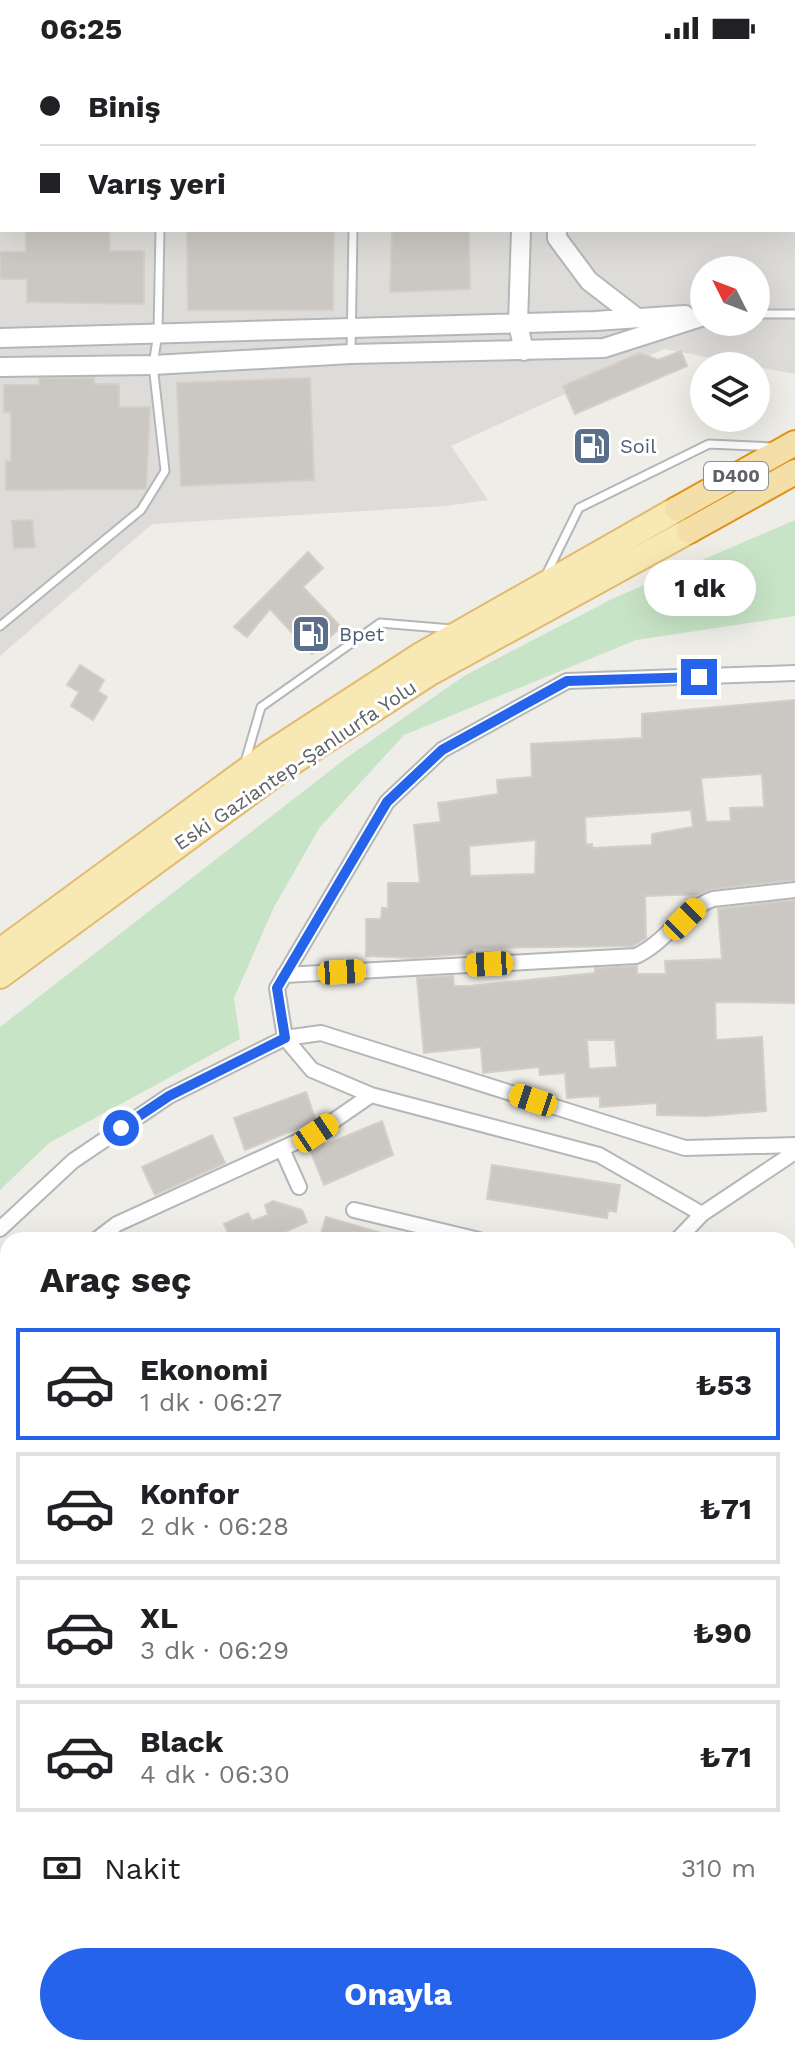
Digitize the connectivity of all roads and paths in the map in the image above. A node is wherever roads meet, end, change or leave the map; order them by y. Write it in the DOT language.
graph roads {
  1 [pos="160,232"];
  2 [pos="353,232"];
  3 [pos="521,232"];
  4 [pos="557,232"];
  5 [pos="770,314"];
  6 [pos="795,314"];
  7 [pos="690,316"];
  8 [pos="637,318"];
  9 [pos="690,320"];
  10 [pos="518,324"];
  11 [pos="352,326"];
  12 [pos="158,333"];
  13 [pos="0,338"];
  14 [pos="524,351"];
  15 [pos="351,354"];
  16 [pos="153,365"];
  17 [pos="0,367"];
  18 [pos="791,446"];
  19 [pos="795,472"];
  20 [pos="677,509"];
  21 [pos="689,531"];
  22 [pos="538,592"];
  23 [pos="0,626"];
  24 [pos="466,631"];
  25 [pos="795,673"];
  26 [pos="241,774"];
  27 [pos="795,890"];
  28 [pos="0,951"];
  29 [pos="284,975"];
  30 [pos="0,976"];
  31 [pos="285,1038"];
  32 [pos="371,1095"];
  33 [pos="795,1145"];
  34 [pos="282,1149"];
  35 [pos="795,1152"];
  36 [pos="299,1187"];
  37 [pos="354,1210"];
  38 [pos="702,1214"];
  39 [pos="0,1229"];
  40 [pos="106,1232"];
  41 [pos="446,1232"];
  42 [pos="685,1232"];
  1 -- 12 [label="lane"];
  2 -- 11 [label="lane"];
  3 -- 10 [label="street"];
  4 -- 8 [label="street"];
  5 -- 6 [label="lane"];
  7 -- 8 [label="street"];
  8 -- 10 [label="street"];
  9 -- 14 [label="street"];
  10 -- 11 [label="street"];
  10 -- 14 [label="street"];
  11 -- 12 [label="street"];
  11 -- 15 [label="lane"];
  12 -- 13 [label="street"];
  12 -- 16 [label="lane"];
  14 -- 15 [label="street"];
  15 -- 16 [label="street"];
  16 -- 17 [label="street"];
  16 -- 23 [label="lane"];
  18 -- 20 [label="highway, D400"];
  18 -- 22 [label="lane"];
  19 -- 21 [label="highway, D400"];
  20 -- 22 [label="main road, Eski Gaziantep-Şanlıurfa Yolu"];
  21 -- 30 [label="main road, Eski Gaziantep-Şanlıurfa Yolu"];
  22 -- 24 [label="main road, Eski Gaziantep-Şanlıurfa Yolu"];
  24 -- 26 [label="main road, Eski Gaziantep-Şanlıurfa Yolu"];
  24 -- 26 [label="lane"];
  25 -- 29 [label="street"];
  26 -- 28 [label="main road, Eski Gaziantep-Şanlıurfa Yolu"];
  27 -- 29 [label="street"];
  29 -- 31 [label="street"];
  31 -- 32 [label="street"];
  31 -- 33 [label="street"];
  31 -- 39 [label="street"];
  32 -- 34 [label="street"];
  32 -- 38 [label="street"];
  34 -- 36 [label="street"];
  34 -- 40 [label="street"];
  35 -- 38 [label="street"];
  37 -- 41 [label="street"];
  38 -- 42 [label="street"];
}
